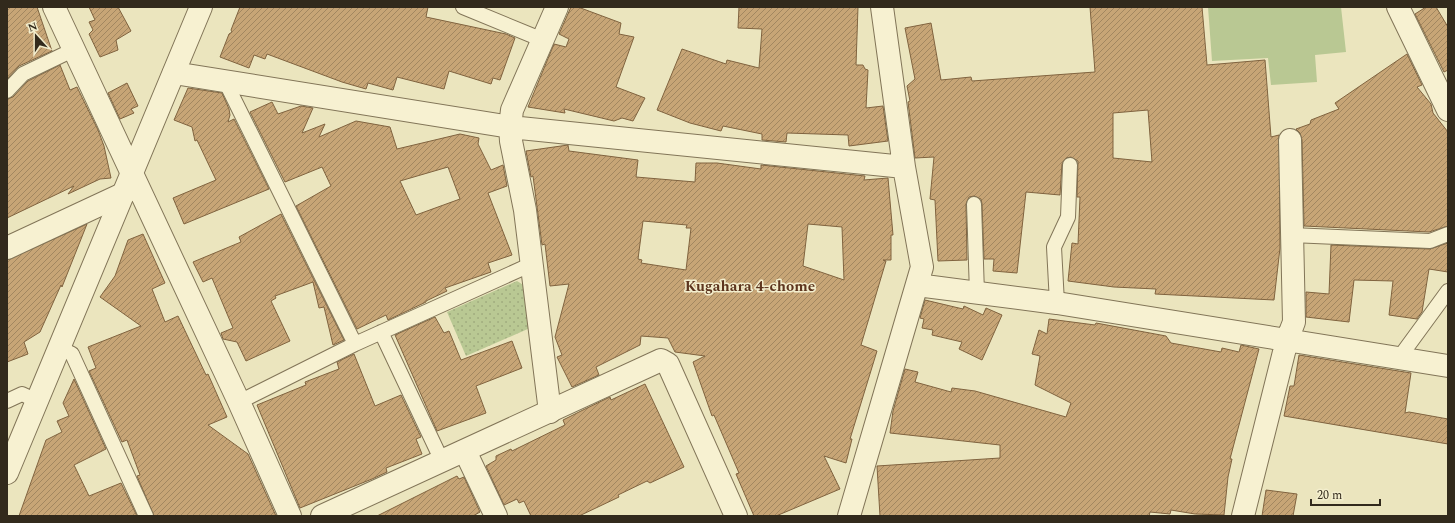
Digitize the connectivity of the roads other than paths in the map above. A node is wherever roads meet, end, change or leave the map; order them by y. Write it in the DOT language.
graph roads {
  1 [pos="54,7"];
  2 [pos="201,7"];
  3 [pos="463,7"];
  4 [pos="557,7"];
  5 [pos="882,7"];
  6 [pos="1398,7"];
  7 [pos="543,40"];
  8 [pos="75,49"];
  9 [pos="174,73"];
  10 [pos="225,81"];
  11 [pos="7,92"];
  12 [pos="1448,110"];
  13 [pos="510,128"];
  14 [pos="1290,140"];
  15 [pos="1070,165"];
  16 [pos="904,167"];
  17 [pos="129,183"];
  18 [pos="974,204"];
  19 [pos="1448,234"];
  20 [pos="1292,235"];
  21 [pos="7,248"];
  22 [pos="532,264"];
  23 [pos="917,285"];
  24 [pos="1448,291"];
  25 [pos="977,293"];
  26 [pos="1057,303"];
  27 [pos="382,332"];
  28 [pos="1287,340"];
  29 [pos="355,344"];
  30 [pos="60,348"];
  31 [pos="1399,358"];
  32 [pos="1448,366"];
  33 [pos="7,401"];
  34 [pos="37,401"];
  35 [pos="239,402"];
  36 [pos="550,412"];
  37 [pos="465,451"];
  38 [pos="442,461"];
  39 [pos="7,473"];
  40 [pos="146,516"];
  41 [pos="290,516"];
  42 [pos="322,516"];
  43 [pos="496,516"];
  44 [pos="736,516"];
  45 [pos="849,516"];
  46 [pos="1243,516"];
  1 -- 8 [label="street"];
  2 -- 9 [label="street"];
  3 -- 7 [label="lane"];
  4 -- 7 [label="street"];
  5 -- 16 [label="street"];
  6 -- 12 [label="street"];
  7 -- 13 [label="street"];
  8 -- 11 [label="lane"];
  8 -- 17 [label="street"];
  9 -- 10 [label="street"];
  9 -- 17 [label="street"];
  10 -- 13 [label="street"];
  10 -- 29 [label="lane"];
  13 -- 16 [label="street"];
  13 -- 22 [label="street"];
  14 -- 20 [label="street"];
  15 -- 26 [label="lane"];
  16 -- 23 [label="street"];
  17 -- 21 [label="street"];
  17 -- 30 [label="street"];
  17 -- 35 [label="street"];
  18 -- 25 [label="lane"];
  19 -- 20 [label="lane"];
  20 -- 28 [label="street"];
  22 -- 27 [label="lane"];
  22 -- 36 [label="street"];
  23 -- 25 [label="street"];
  23 -- 45 [label="street"];
  24 -- 31 [label="lane"];
  25 -- 26 [label="street"];
  26 -- 28 [label="street"];
  27 -- 29 [label="lane"];
  27 -- 38 [label="lane"];
  28 -- 31 [label="street"];
  28 -- 46 [label="street"];
  29 -- 35 [label="lane"];
  30 -- 34 [label="street"];
  30 -- 40 [label="lane"];
  31 -- 32 [label="street"];
  33 -- 34 [label="lane"];
  34 -- 39 [label="street"];
  35 -- 41 [label="street"];
  36 -- 37 [label="street"];
  36 -- 44 [label="street"];
  37 -- 38 [label="street"];
  37 -- 43 [label="street"];
  38 -- 42 [label="street"];
}
